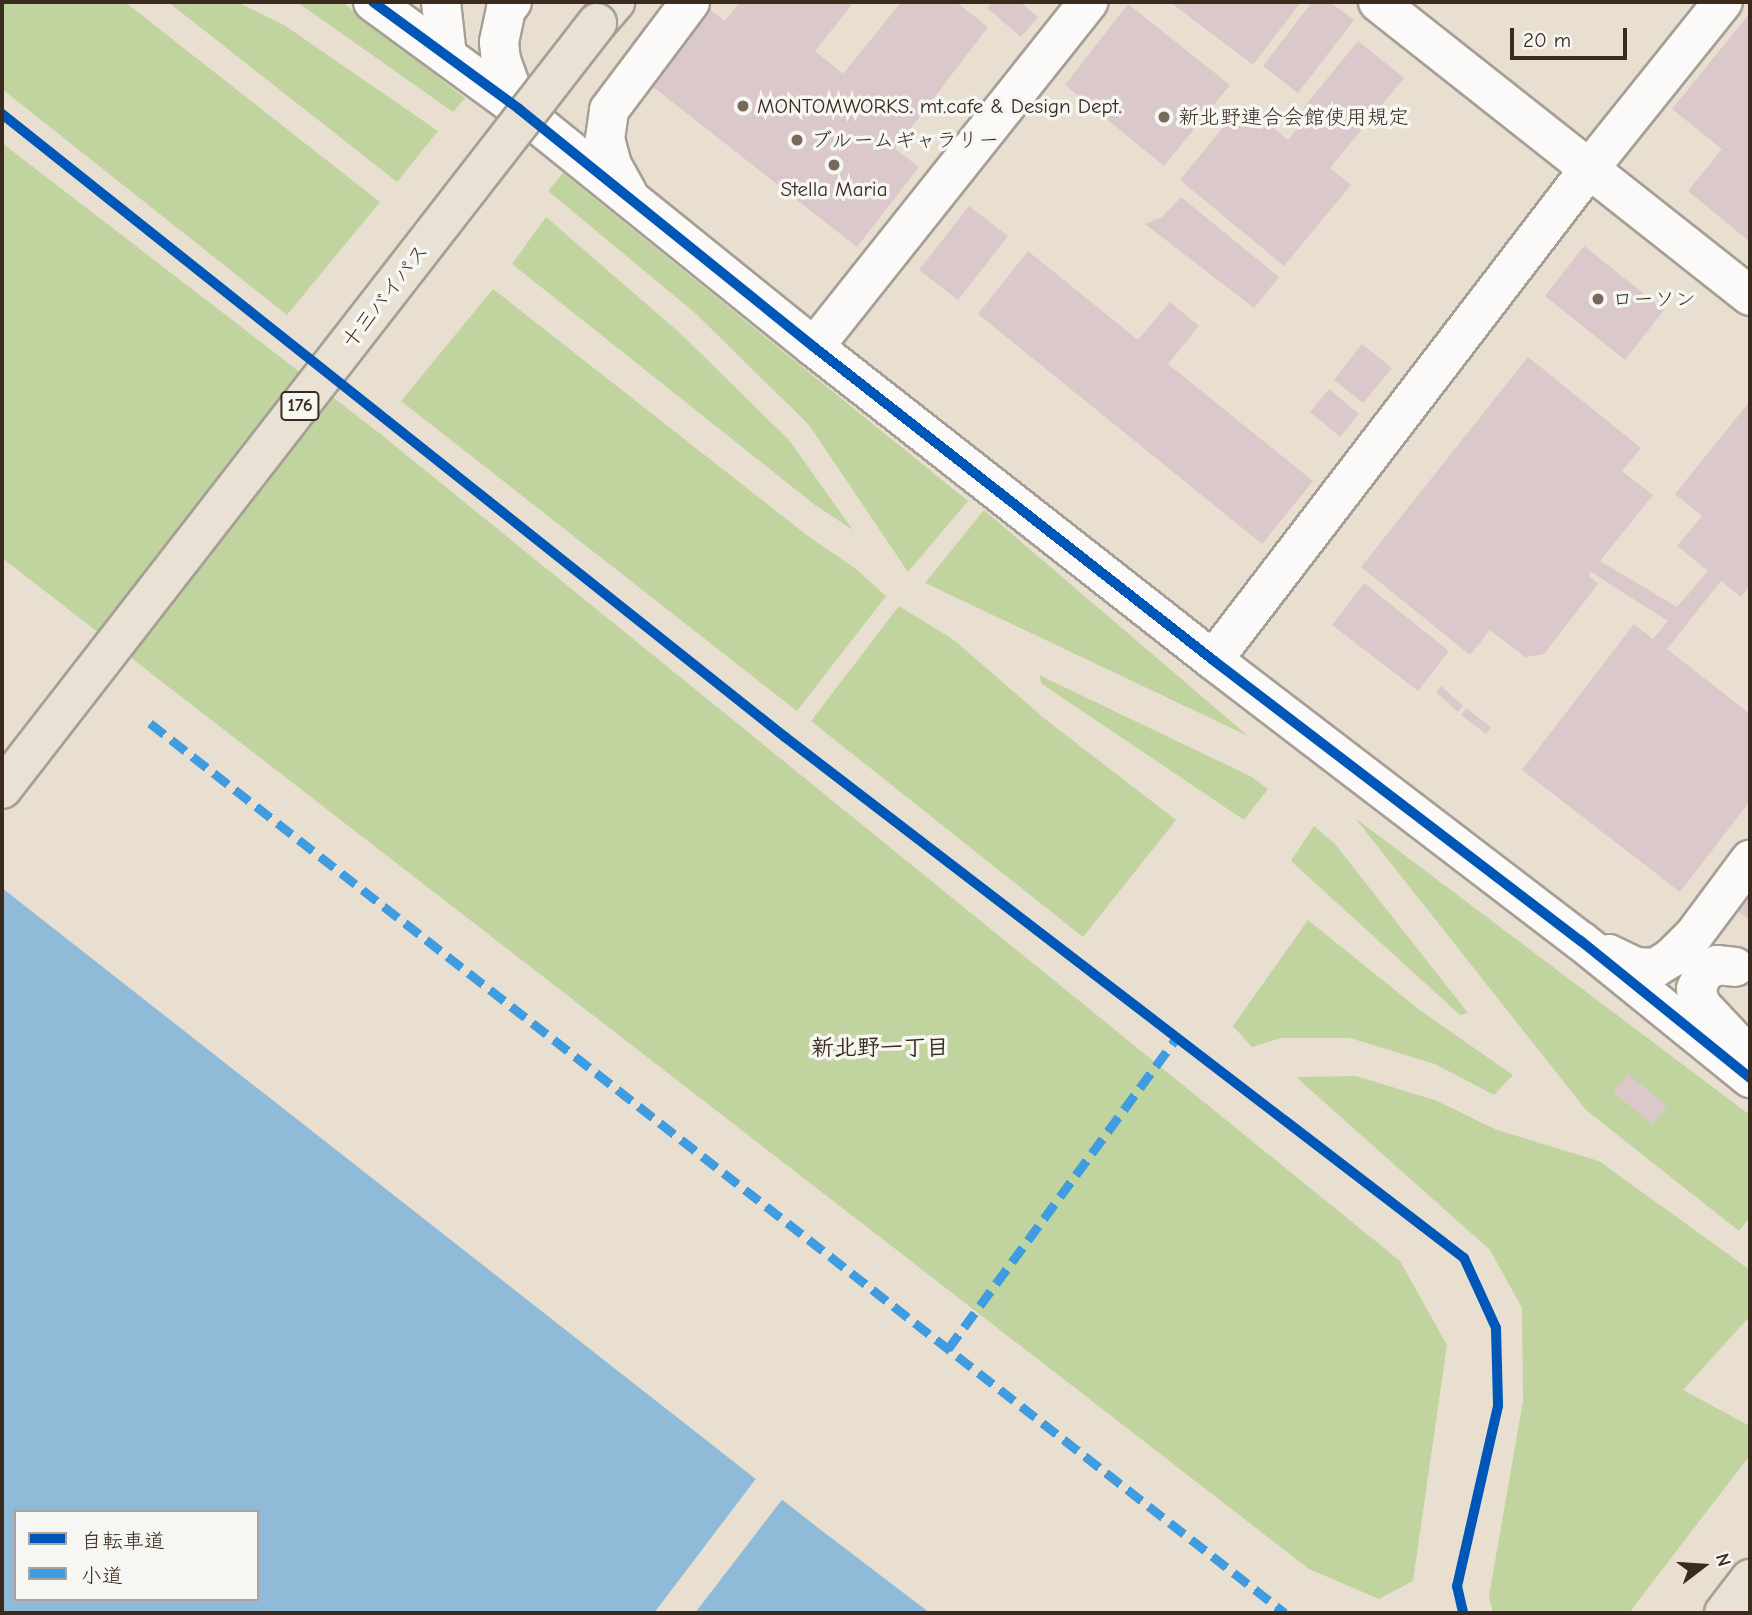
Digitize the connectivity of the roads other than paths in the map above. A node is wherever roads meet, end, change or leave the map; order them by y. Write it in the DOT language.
graph roads {
  1 [pos="373,2"];
  2 [pos="441,2"];
  3 [pos="512,2"];
  4 [pos="690,2"];
  5 [pos="1088,2"];
  6 [pos="1378,2"];
  7 [pos="1723,2"];
  8 [pos="607,9"];
  9 [pos="447,56"];
  10 [pos="519,109"];
  11 [pos="1589,169"];
  12 [pos="632,200"];
  13 [pos="1750,296"];
  14 [pos="814,347"];
  15 [pos="1213,660"];
  16 [pos="2,789"];
  17 [pos="1750,860"];
  18 [pos="1694,935"];
  19 [pos="1581,941"];
  20 [pos="1743,973"];
  21 [pos="1750,1058"];
  22 [pos="1750,1078"];
  23 [pos="1750,1579"];
  24 [pos="1724,1613"];
  1 -- 9 [label="street"];
  2 -- 9 [label="street"];
  3 -- 10 [label="street"];
  4 -- 12 [label="street"];
  5 -- 14 [label="street"];
  6 -- 11 [label="street"];
  7 -- 11 [label="street"];
  8 -- 16 [label="highway, 十三バイパス / 176, bridge"];
  9 -- 10 [label="street"];
  10 -- 12 [label="street"];
  11 -- 13 [label="street"];
  11 -- 15 [label="street"];
  12 -- 14 [label="street"];
  14 -- 15 [label="street"];
  15 -- 19 [label="street"];
  17 -- 18 [label="street"];
  18 -- 19 [label="street"];
  18 -- 20 [label="street"];
  19 -- 22 [label="street"];
  20 -- 21 [label="street"];
  23 -- 24 [label="highway"];
}
